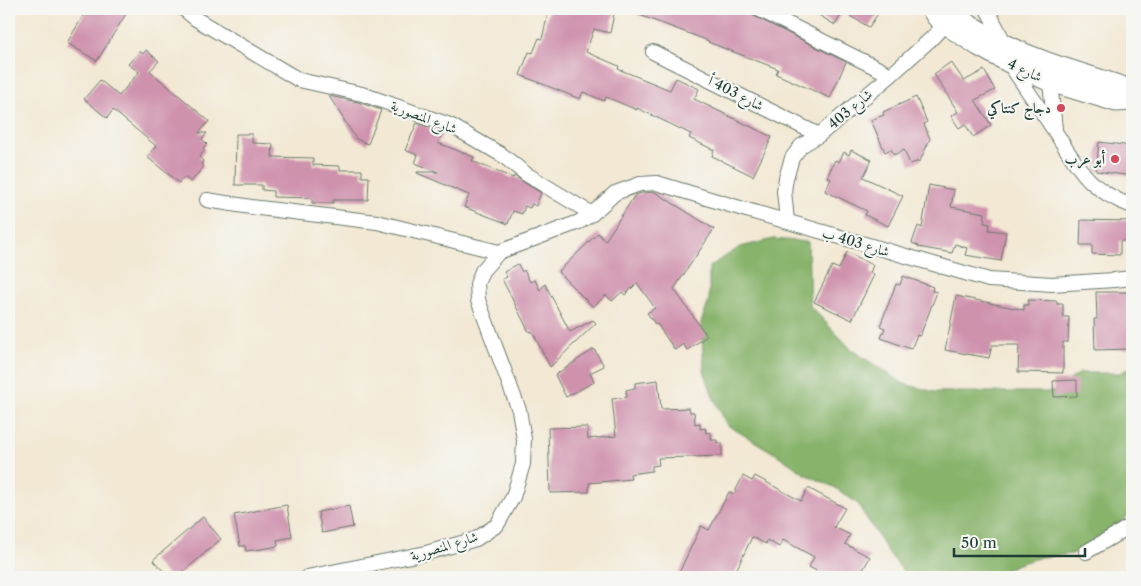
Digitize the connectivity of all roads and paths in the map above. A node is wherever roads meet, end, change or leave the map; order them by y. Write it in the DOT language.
graph roads {
  1 [pos="184,9"];
  2 [pos="758,9"];
  3 [pos="931,9"];
  4 [pos="987,9"];
  5 [pos="949,16"];
  6 [pos="1005,44"];
  7 [pos="653,52"];
  8 [pos="1048,62"];
  9 [pos="1009,63"];
  10 [pos="891,75"];
  11 [pos="1050,82"];
  12 [pos="1132,91"];
  13 [pos="1132,101"];
  14 [pos="1055,132"];
  15 [pos="818,135"];
  16 [pos="207,200"];
  17 [pos="1132,206"];
  18 [pos="592,214"];
  19 [pos="787,221"];
  20 [pos="498,252"];
  21 [pos="1132,278"];
  22 [pos="1132,524"];
  23 [pos="1086,552"];
  24 [pos="307,577"];
  1 -- 18 [label="street, شارع المنصورية"];
  2 -- 10 [label="street"];
  3 -- 5 [label="main road, شارع 4"];
  4 -- 6 [label="street"];
  5 -- 6 [label="main road, شارع 4"];
  5 -- 9 [label="main road, شارع 4"];
  5 -- 10 [label="street, شارع 403"];
  6 -- 8 [label="main road, شارع 4"];
  6 -- 9 [label="street"];
  7 -- 15 [label="street, شارع 403 أ"];
  8 -- 11 [label="street"];
  8 -- 12 [label="main road, شارع 4"];
  9 -- 11 [label="main road, شارع 4"];
  9 -- 14 [label="street"];
  10 -- 15 [label="street, شارع 403"];
  11 -- 13 [label="main road, شارع 4"];
  11 -- 14 [label="street"];
  14 -- 17 [label="street"];
  15 -- 19 [label="street, شارع 403"];
  16 -- 20 [label="street"];
  18 -- 19 [label="street, شارع 403 ب"];
  18 -- 20 [label="street, شارع المنصورية"];
  19 -- 21 [label="street, شارع 403 ب"];
  20 -- 24 [label="street, شارع المنصورية"];
  22 -- 23 [label="street"];
}
